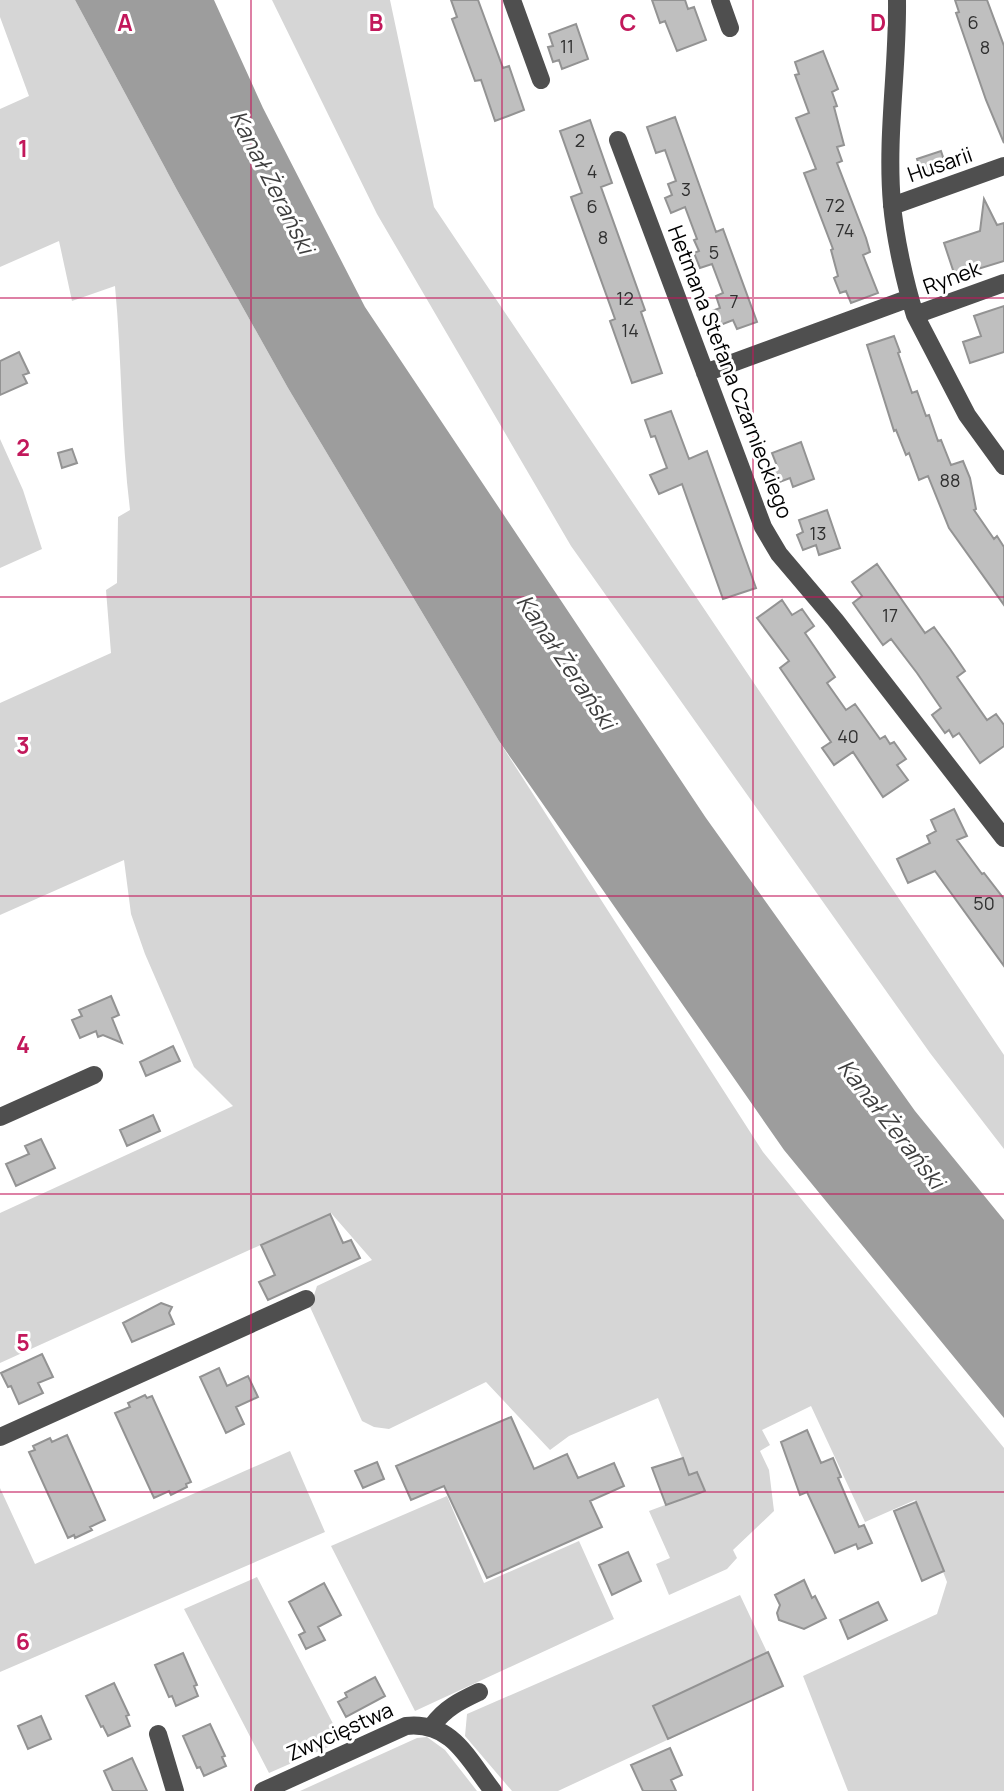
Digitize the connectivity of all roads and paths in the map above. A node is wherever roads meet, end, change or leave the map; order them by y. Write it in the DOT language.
graph roads {
  1 [pos="512,0"];
  2 [pos="720,0"];
  3 [pos="897,0"];
  4 [pos="730,28"];
  5 [pos="541,80"];
  6 [pos="618,140"];
  7 [pos="1004,166"];
  8 [pos="892,206"];
  9 [pos="1004,283"];
  10 [pos="912,306"];
  11 [pos="705,373"];
  12 [pos="1004,466"];
  13 [pos="1004,838"];
  14 [pos="94,1075"];
  15 [pos="0,1118"];
  16 [pos="306,1299"];
  17 [pos="0,1437"];
  18 [pos="479,1692"];
  19 [pos="432,1726"];
  20 [pos="158,1734"];
  21 [pos="175,1791"];
  22 [pos="263,1791"];
  23 [pos="493,1791"];
  1 -- 5 [label="street"];
  2 -- 4 [label="street"];
  3 -- 8 [label="street"];
  6 -- 11 [label="street, Hetmana Stefana Czarnieckiego"];
  7 -- 8 [label="street, Husarii"];
  8 -- 10 [label="street"];
  9 -- 10 [label="street, Rynek"];
  10 -- 11 [label="street, Rynek"];
  10 -- 12 [label="street"];
  11 -- 13 [label="street, Hetmana Stefana Czarnieckiego"];
  14 -- 15 [label="street"];
  16 -- 17 [label="street"];
  18 -- 19 [label="street"];
  19 -- 22 [label="street, Zwycięstwa"];
  19 -- 23 [label="street"];
  20 -- 21 [label="street"];
}
